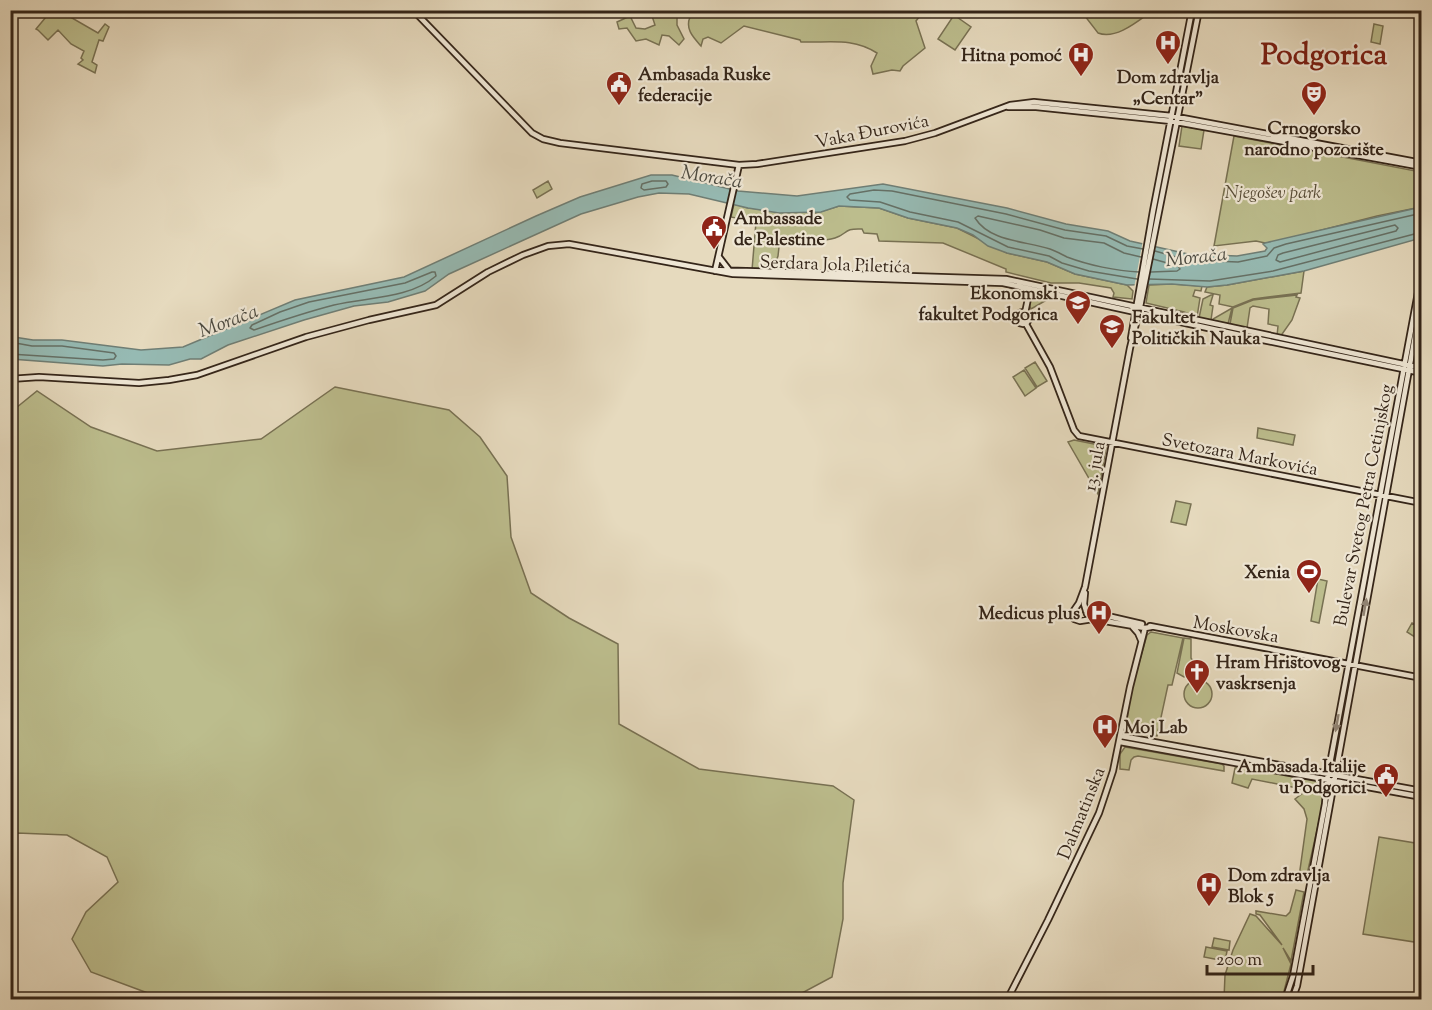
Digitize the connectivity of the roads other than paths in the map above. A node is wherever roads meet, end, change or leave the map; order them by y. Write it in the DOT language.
graph roads {
  1 [pos="412,10"];
  2 [pos="1192,10"];
  3 [pos="1199,10"];
  4 [pos="1174,119"];
  5 [pos="739,165"];
  6 [pos="1422,165"];
  7 [pos="719,257"];
  8 [pos="713,270"];
  9 [pos="1422,271"];
  10 [pos="731,272"];
  11 [pos="1030,286"];
  12 [pos="1422,298"];
  13 [pos="1137,310"];
  14 [pos="1025,313"];
  15 [pos="1026,324"];
  16 [pos="1403,367"];
  17 [pos="1409,368"];
  18 [pos="1422,368"];
  19 [pos="1422,373"];
  20 [pos="10,379"];
  21 [pos="1113,444"];
  22 [pos="1379,495"];
  23 [pos="1385,496"];
  24 [pos="1422,503"];
  25 [pos="1084,588"];
  26 [pos="1077,607"];
  27 [pos="1086,610"];
  28 [pos="1084,619"];
  29 [pos="1131,625"];
  30 [pos="1147,626"];
  31 [pos="1142,644"];
  32 [pos="1347,663"];
  33 [pos="1355,665"];
  34 [pos="1422,678"];
  35 [pos="1120,739"];
  36 [pos="1327,777"];
  37 [pos="1335,779"];
  38 [pos="1422,791"];
  39 [pos="1422,797"];
  40 [pos="1007,999"];
  41 [pos="1285,999"];
  42 [pos="1292,999"];
  1 -- 5 [label="main road, Vaka Đurovića"];
  2 -- 4 [label="main road"];
  3 -- 4 [label="main road"];
  4 -- 5 [label="main road, Vaka Đurovića"];
  4 -- 6 [label="main road, Vaka Đurovića"];
  4 -- 13 [label="main road, 13. jula"];
  5 -- 7 [label="main road"];
  7 -- 8 [label="main road"];
  7 -- 10 [label="main road"];
  8 -- 10 [label="main road, Serdara Jola Piletića"];
  8 -- 20 [label="main road, Serdara Jola Piletića"];
  9 -- 16 [label="main road, Bulevar Svetog Petra Cetinjskog"];
  10 -- 11 [label="main road, Serdara Jola Piletića"];
  10 -- 11 [label="main road, Serdara Jola Piletića"];
  11 -- 13 [label="main road, Serdara Jola Piletića"];
  11 -- 14 [label="main road"];
  12 -- 17 [label="main road, Bulevar Svetog Petra Cetinjskog"];
  13 -- 16 [label="main road, Serdara Jola Piletića"];
  13 -- 21 [label="main road, 13. jula"];
  14 -- 15 [label="main road"];
  14 -- 15 [label="main road"];
  15 -- 21 [label="main road, Svetozara Markovića"];
  16 -- 17 [label="main road, Serdara Jola Piletića"];
  16 -- 22 [label="main road, Bulevar Svetog Petra Cetinjskog"];
  17 -- 18 [label="main road"];
  17 -- 19 [label="main road"];
  17 -- 23 [label="main road, Bulevar Svetog Petra Cetinjskog"];
  21 -- 22 [label="main road, Svetozara Markovića"];
  21 -- 25 [label="main road, 13. jula"];
  22 -- 23 [label="main road, Svetozara Markovića"];
  22 -- 32 [label="main road, Bulevar Svetog Petra Cetinjskog"];
  23 -- 24 [label="main road, Svetozara Markovića"];
  33 -- 23 [label="main road, Bulevar Svetog Petra Cetinjskog, one-way"];
  25 -- 26 [label="main road"];
  25 -- 27 [label="main road"];
  26 -- 27 [label="main road"];
  26 -- 28 [label="main road"];
  27 -- 28 [label="main road"];
  27 -- 30 [label="main road, Moskovska"];
  28 -- 29 [label="main road, Moskovska"];
  29 -- 30 [label="main road, Moskovska"];
  29 -- 31 [label="main road"];
  30 -- 31 [label="main road, Dalmatinska"];
  30 -- 32 [label="main road, Moskovska"];
  31 -- 35 [label="main road, Dalmatinska"];
  32 -- 33 [label="main road, Moskovska"];
  32 -- 36 [label="main road, Bulevar Svetog Petra Cetinjskog, one-way"];
  33 -- 34 [label="main road, Moskovska"];
  33 -- 37 [label="main road, Bulevar Svetog Petra Cetinjskog"];
  35 -- 36 [label="main road"];
  35 -- 40 [label="main road, Dalmatinska"];
  36 -- 37 [label="main road"];
  36 -- 41 [label="main road, Bulevar Svetog Petra Cetinjskog"];
  37 -- 38 [label="main road"];
  37 -- 39 [label="main road"];
  37 -- 42 [label="main road, Bulevar Svetog Petra Cetinjskog"];
}
